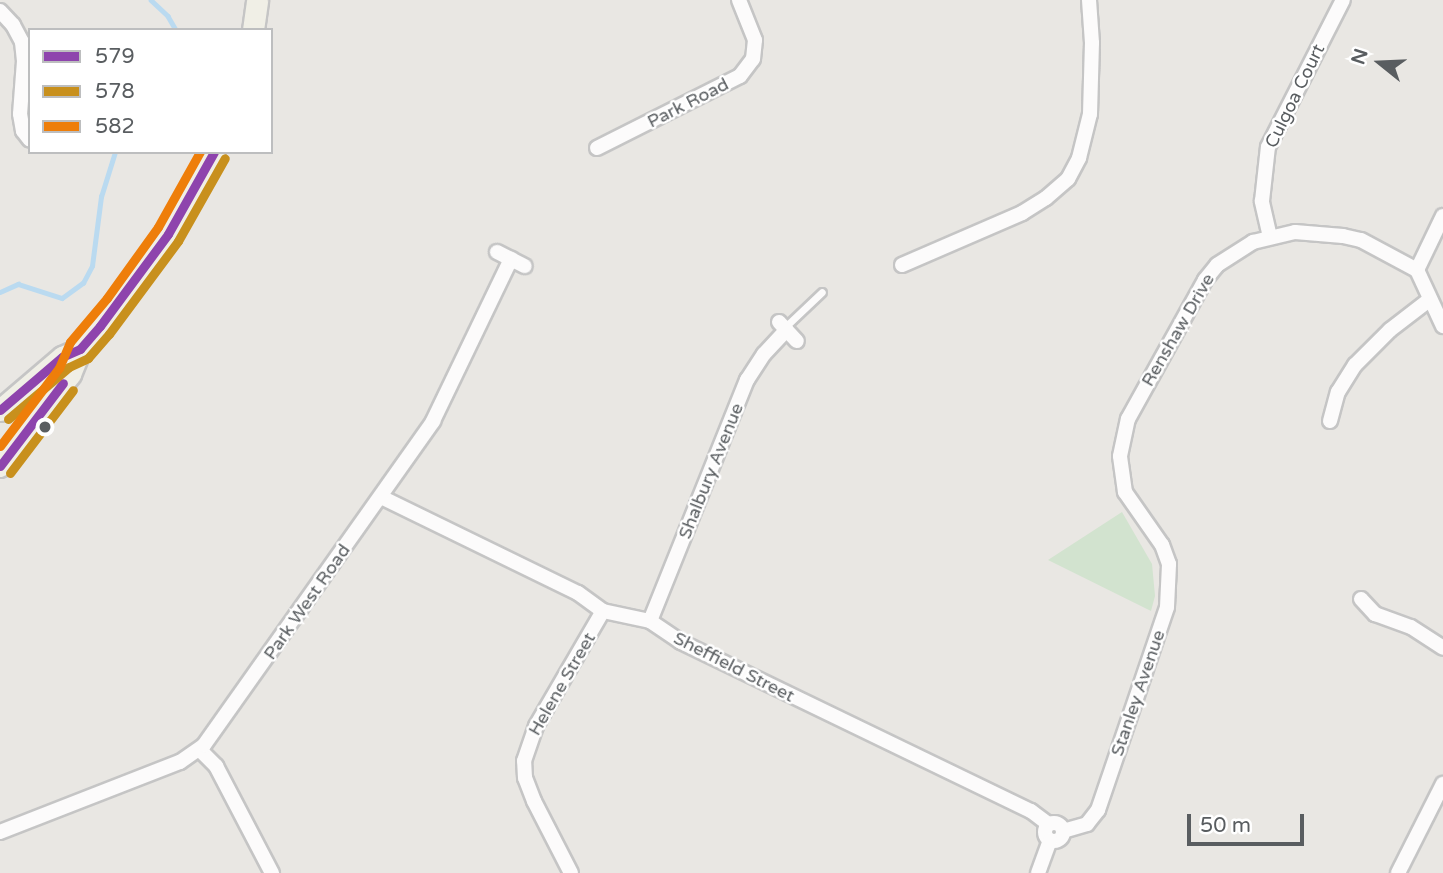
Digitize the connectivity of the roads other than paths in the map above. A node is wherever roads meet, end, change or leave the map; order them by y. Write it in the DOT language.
graph roads {
  1 [pos="257,0"];
  2 [pos="739,0"];
  3 [pos="1089,0"];
  4 [pos="1343,0"];
  5 [pos="0,11"];
  6 [pos="253,28"];
  7 [pos="28,137"];
  8 [pos="597,148"];
  9 [pos="213,154"];
  10 [pos="1443,216"];
  11 [pos="1270,237"];
  12 [pos="497,252"];
  13 [pos="511,259"];
  14 [pos="902,265"];
  15 [pos="525,266"];
  16 [pos="1417,270"];
  17 [pos="822,292"];
  18 [pos="1429,300"];
  19 [pos="783,326"];
  20 [pos="1443,326"];
  21 [pos="797,341"];
  22 [pos="80,349"];
  23 [pos="0,410"];
  24 [pos="1330,421"];
  25 [pos="7,443"];
  26 [pos="0,466"];
  27 [pos="381,497"];
  28 [pos="1155,534"];
  29 [pos="1361,599"];
  30 [pos="604,611"];
  31 [pos="650,621"];
  32 [pos="1443,648"];
  33 [pos="200,750"];
  34 [pos="1443,784"];
  35 [pos="1048,824"];
  36 [pos="1063,831"];
  37 [pos="0,832"];
  38 [pos="1051,840"];
  39 [pos="272,873"];
  40 [pos="571,873"];
  41 [pos="1038,873"];
  42 [pos="1398,873"];
  1 -- 6 [label="main road"];
  2 -- 8 [label="street, Park Road"];
  3 -- 14 [label="street"];
  4 -- 11 [label="street, Culgoa Court"];
  5 -- 7 [label="street"];
  9 -- 22 [label="main road"];
  10 -- 16 [label="street"];
  11 -- 16 [label="street, Renshaw Drive"];
  11 -- 28 [label="street, Renshaw Drive"];
  12 -- 13 [label="street"];
  13 -- 15 [label="street"];
  13 -- 27 [label="street, Park West Road"];
  16 -- 18 [label="street"];
  17 -- 19 [label="lane, Shalbury Avenue"];
  18 -- 20 [label="street"];
  18 -- 24 [label="street"];
  19 -- 21 [label="street"];
  19 -- 31 [label="street, Shalbury Avenue"];
  22 -- 23 [label="main road"];
  22 -- 25 [label="main road"];
  25 -- 26 [label="main road"];
  27 -- 30 [label="street, Sheffield Street"];
  27 -- 33 [label="street, Park West Road"];
  28 -- 36 [label="street, Stanley Avenue"];
  29 -- 32 [label="street"];
  30 -- 31 [label="street, Sheffield Street"];
  30 -- 40 [label="street, Helene Street"];
  31 -- 35 [label="street, Sheffield Street"];
  33 -- 37 [label="street, Park West Road"];
  33 -- 39 [label="street"];
  34 -- 42 [label="street"];
  35 -- 36 [label="street"];
  35 -- 38 [label="street"];
  36 -- 38 [label="street"];
  38 -- 41 [label="street"];
}
